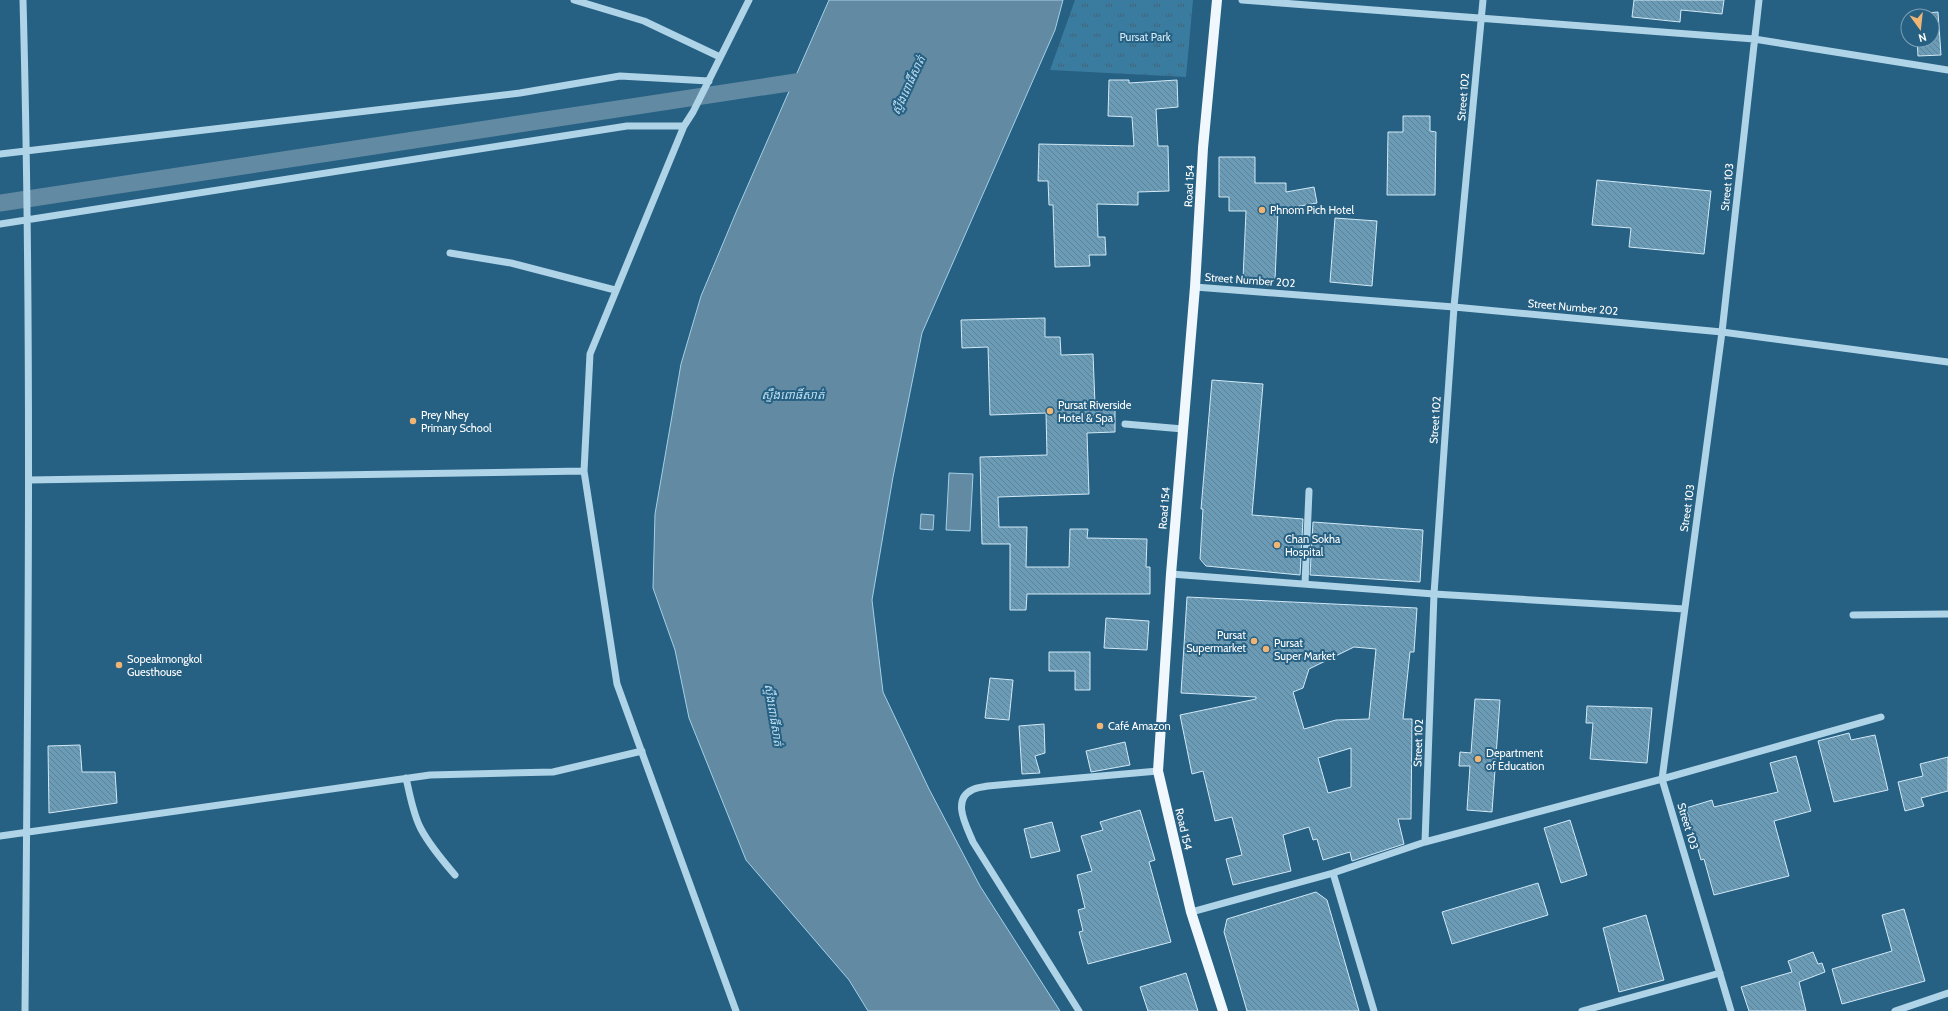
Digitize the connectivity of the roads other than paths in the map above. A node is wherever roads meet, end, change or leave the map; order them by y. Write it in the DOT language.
graph roads {
  1 [pos="23,0"];
  2 [pos="574,0"];
  3 [pos="749,0"];
  4 [pos="1217,0"];
  5 [pos="1242,0"];
  6 [pos="1483,0"];
  7 [pos="1759,0"];
  8 [pos="1481,18"];
  9 [pos="1754,39"];
  10 [pos="720,57"];
  11 [pos="1948,70"];
  12 [pos="709,81"];
  13 [pos="684,126"];
  14 [pos="27,150"];
  15 [pos="0,154"];
  16 [pos="26,219"];
  17 [pos="0,224"];
  18 [pos="450,253"];
  19 [pos="1195,287"];
  20 [pos="615,290"];
  21 [pos="1454,307"];
  22 [pos="1722,332"];
  23 [pos="1948,362"];
  24 [pos="1125,424"];
  25 [pos="1183,429"];
  26 [pos="584,471"];
  27 [pos="29,480"];
  28 [pos="1309,491"];
  29 [pos="1171,574"];
  30 [pos="1305,584"];
  31 [pos="1434,594"];
  32 [pos="1684,609"];
  33 [pos="1948,614"];
  34 [pos="1854,615"];
  35 [pos="1881,717"];
  36 [pos="642,751"];
  37 [pos="1158,771"];
  38 [pos="406,778"];
  39 [pos="1662,779"];
  40 [pos="26,832"];
  41 [pos="0,836"];
  42 [pos="1425,842"];
  43 [pos="1333,873"];
  44 [pos="455,875"];
  45 [pos="1191,912"];
  46 [pos="1720,973"];
  47 [pos="1948,993"];
  48 [pos="25,1011"];
  49 [pos="736,1011"];
  50 [pos="1079,1011"];
  51 [pos="1223,1011"];
  52 [pos="1374,1011"];
  53 [pos="1582,1011"];
  54 [pos="1731,1011"];
  55 [pos="1895,1011"];
  1 -- 14 [label="street"];
  2 -- 10 [label="street"];
  3 -- 10 [label="street"];
  4 -- 19 [label="main road, Road 154"];
  5 -- 8 [label="street"];
  6 -- 8 [label="street, Street 102"];
  7 -- 9 [label="street, Street 103"];
  8 -- 9 [label="street"];
  8 -- 21 [label="street, Street 102"];
  9 -- 11 [label="street"];
  9 -- 22 [label="street, Street 103"];
  10 -- 12 [label="street"];
  12 -- 13 [label="street"];
  12 -- 14 [label="street"];
  13 -- 16 [label="street"];
  13 -- 20 [label="street"];
  14 -- 15 [label="street"];
  14 -- 16 [label="street"];
  16 -- 17 [label="street"];
  16 -- 27 [label="street"];
  18 -- 20 [label="street"];
  19 -- 21 [label="street, Street Number 202"];
  19 -- 25 [label="main road, Road 154"];
  20 -- 26 [label="street"];
  21 -- 22 [label="street, Street Number 202"];
  21 -- 31 [label="street, Street 102"];
  22 -- 23 [label="street, Street Number 202"];
  22 -- 32 [label="street, Street 103"];
  24 -- 25 [label="street"];
  25 -- 29 [label="main road, Road 154"];
  26 -- 27 [label="street"];
  26 -- 36 [label="street"];
  27 -- 40 [label="street"];
  28 -- 30 [label="street"];
  29 -- 30 [label="street"];
  29 -- 37 [label="main road, Road 154"];
  30 -- 31 [label="street"];
  31 -- 32 [label="street"];
  31 -- 42 [label="street, Street 102"];
  32 -- 39 [label="street, Street 103"];
  33 -- 34 [label="street"];
  35 -- 39 [label="street"];
  36 -- 38 [label="street"];
  36 -- 49 [label="street"];
  37 -- 45 [label="main road, Road 154"];
  37 -- 50 [label="street"];
  38 -- 40 [label="street"];
  38 -- 44 [label="street"];
  39 -- 42 [label="street"];
  39 -- 46 [label="street, Street 103"];
  40 -- 41 [label="street"];
  40 -- 48 [label="street"];
  42 -- 43 [label="street"];
  43 -- 45 [label="street"];
  43 -- 52 [label="street"];
  45 -- 51 [label="main road, Road 154"];
  46 -- 53 [label="street"];
  46 -- 54 [label="street, Street 103"];
  47 -- 55 [label="street"];
}
